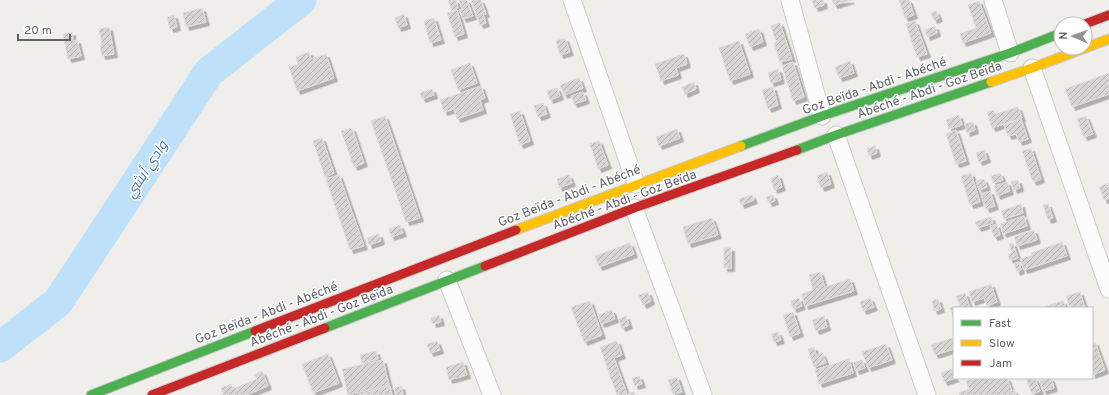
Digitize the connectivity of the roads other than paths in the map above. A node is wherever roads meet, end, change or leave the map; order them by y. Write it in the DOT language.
graph roads {
  1 [pos="572,0"];
  2 [pos="790,0"];
  3 [pos="993,0"];
  4 [pos="1109,15"];
  5 [pos="1093,21"];
  6 [pos="1053,36"];
  7 [pos="1109,40"];
  8 [pos="1010,53"];
  9 [pos="1032,68"];
  10 [pos="822,116"];
  11 [pos="836,135"];
  12 [pos="758,152"];
  13 [pos="636,184"];
  14 [pos="634,208"];
  15 [pos="447,280"];
  16 [pos="1109,289"];
  17 [pos="180,372"];
  18 [pos="91,395"];
  19 [pos="152,395"];
  20 [pos="492,395"];
  21 [pos="703,395"];
  22 [pos="927,395"];
  1 -- 13 [label="street"];
  2 -- 10 [label="street"];
  3 -- 8 [label="street"];
  4 -- 5 [label="main road"];
  6 -- 8 [label="main road, Goz Beïda - Abdi - Abéché"];
  7 -- 9 [label="main road, Abéché - Abdi - Goz Beïda"];
  8 -- 10 [label="main road, Goz Beïda - Abdi - Abéché"];
  9 -- 11 [label="main road, Abéché - Abdi - Goz Beïda"];
  9 -- 16 [label="street"];
  10 -- 12 [label="main road, Goz Beïda - Abdi - Abéché"];
  11 -- 12 [label="main road, Abéché - Abdi - Goz Beïda"];
  11 -- 22 [label="street"];
  12 -- 13 [label="main road, Goz Beïda - Abdi - Abéché"];
  12 -- 14 [label="main road, Abéché - Abdi - Goz Beïda"];
  13 -- 17 [label="main road, Goz Beïda - Abdi - Abéché"];
  14 -- 15 [label="main road, Abéché - Abdi - Goz Beïda"];
  14 -- 21 [label="street"];
  15 -- 17 [label="main road, Abéché - Abdi - Goz Beïda"];
  15 -- 20 [label="street"];
  17 -- 18 [label="main road, Goz Beïda - Abdi - Abéché"];
  17 -- 19 [label="main road, Abéché - Abdi - Goz Beïda"];
}
